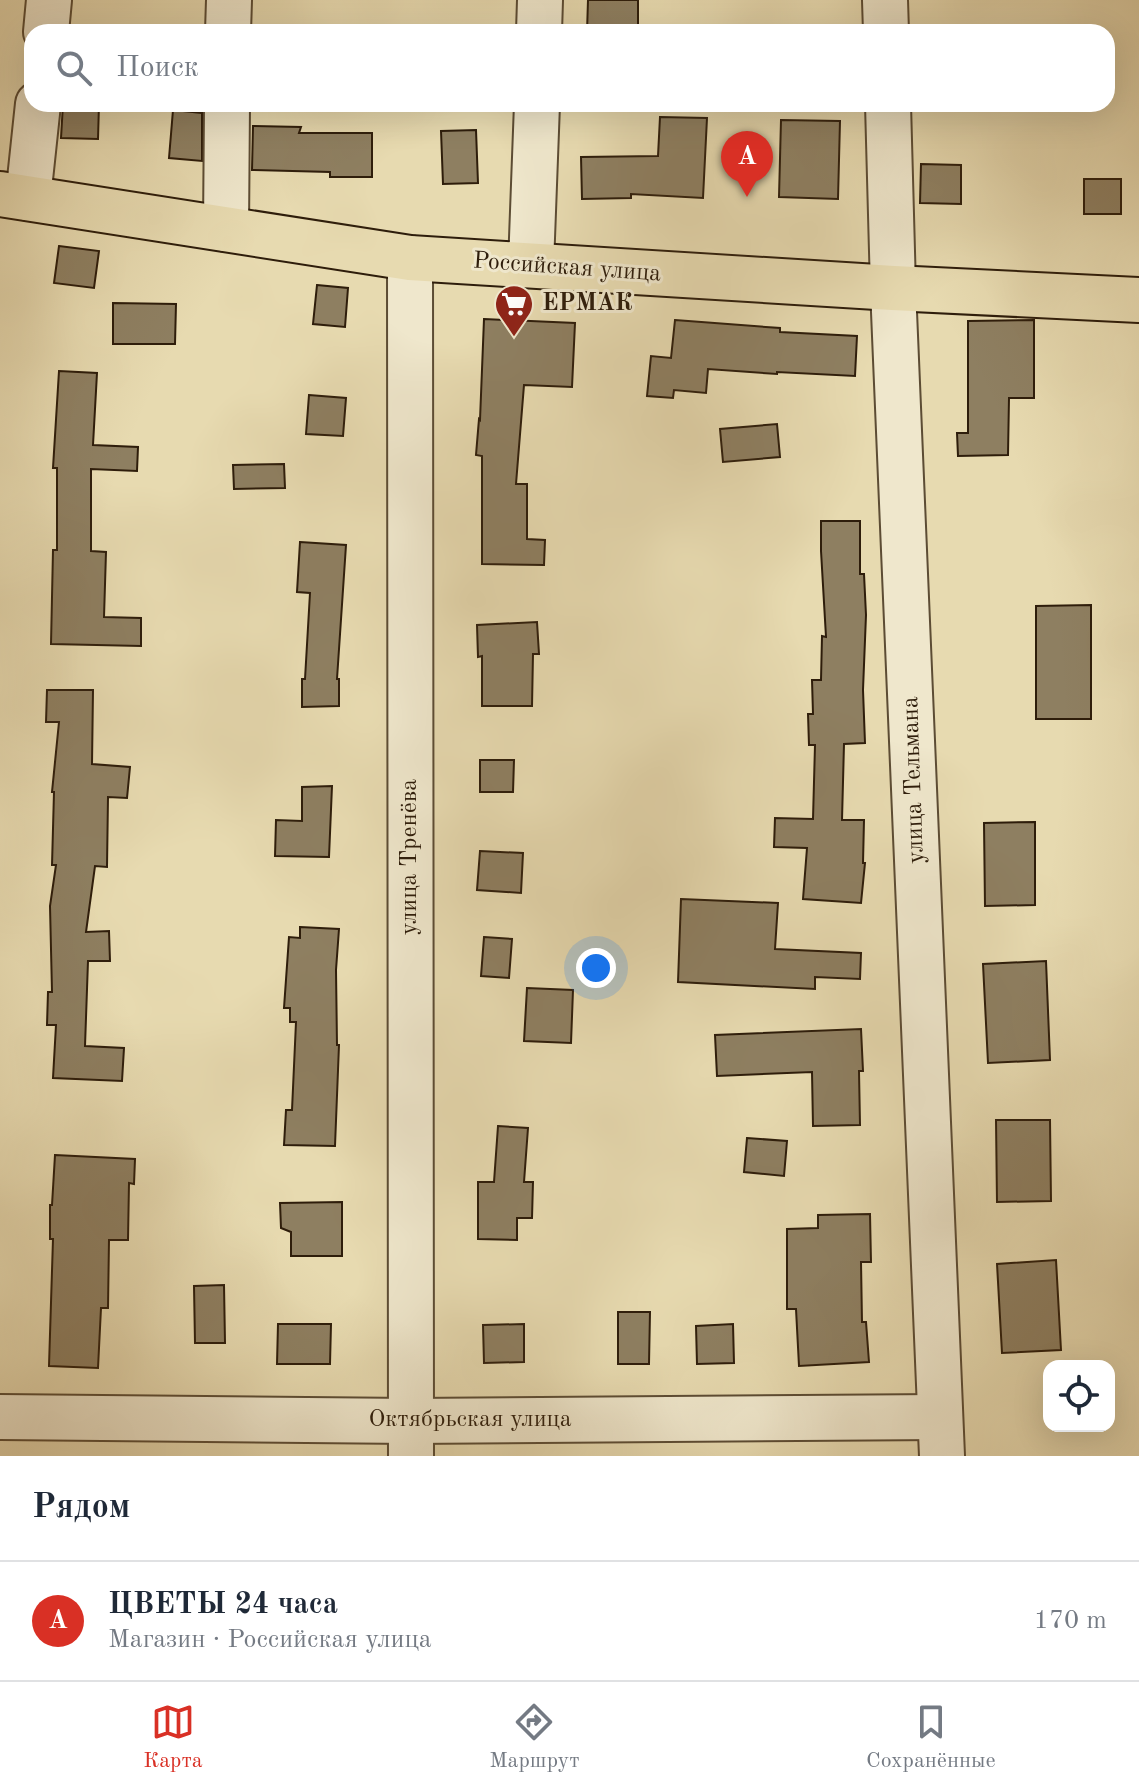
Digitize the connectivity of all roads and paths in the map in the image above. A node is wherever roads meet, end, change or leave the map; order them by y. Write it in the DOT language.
graph roads {
  1 [pos="49,0"];
  2 [pos="229,0"];
  3 [pos="540,0"];
  4 [pos="885,0"];
  5 [pos="47,24"];
  6 [pos="228,24"];
  7 [pos="539,24"];
  8 [pos="886,24"];
  9 [pos="36,112"];
  10 [pos="227,112"];
  11 [pos="537,112"];
  12 [pos="888,112"];
  13 [pos="14,196"];
  14 [pos="226,229"];
  15 [pos="410,258"];
  16 [pos="531,265"];
  17 [pos="893,288"];
  18 [pos="1139,300"];
  19 [pos="0,1417"];
  20 [pos="941,1436"];
  21 [pos="411,1438"];
  1 -- 5 [label="street"];
  2 -- 6 [label="street"];
  3 -- 7 [label="street"];
  4 -- 8 [label="street"];
  9 -- 13 [label="street"];
  10 -- 14 [label="street"];
  11 -- 16 [label="street"];
  12 -- 17 [label="street, улица Тельмана"];
  13 -- 14 [label="main road, Российская улица"];
  14 -- 15 [label="main road, Российская улица"];
  15 -- 16 [label="main road, Российская улица"];
  15 -- 21 [label="street, улица Тренёва"];
  16 -- 17 [label="main road, Российская улица"];
  17 -- 18 [label="main road, Российская улица"];
  17 -- 20 [label="street, улица Тельмана"];
  19 -- 21 [label="street, Октябрьская улица"];
  20 -- 21 [label="street, Октябрьская улица"];
}
